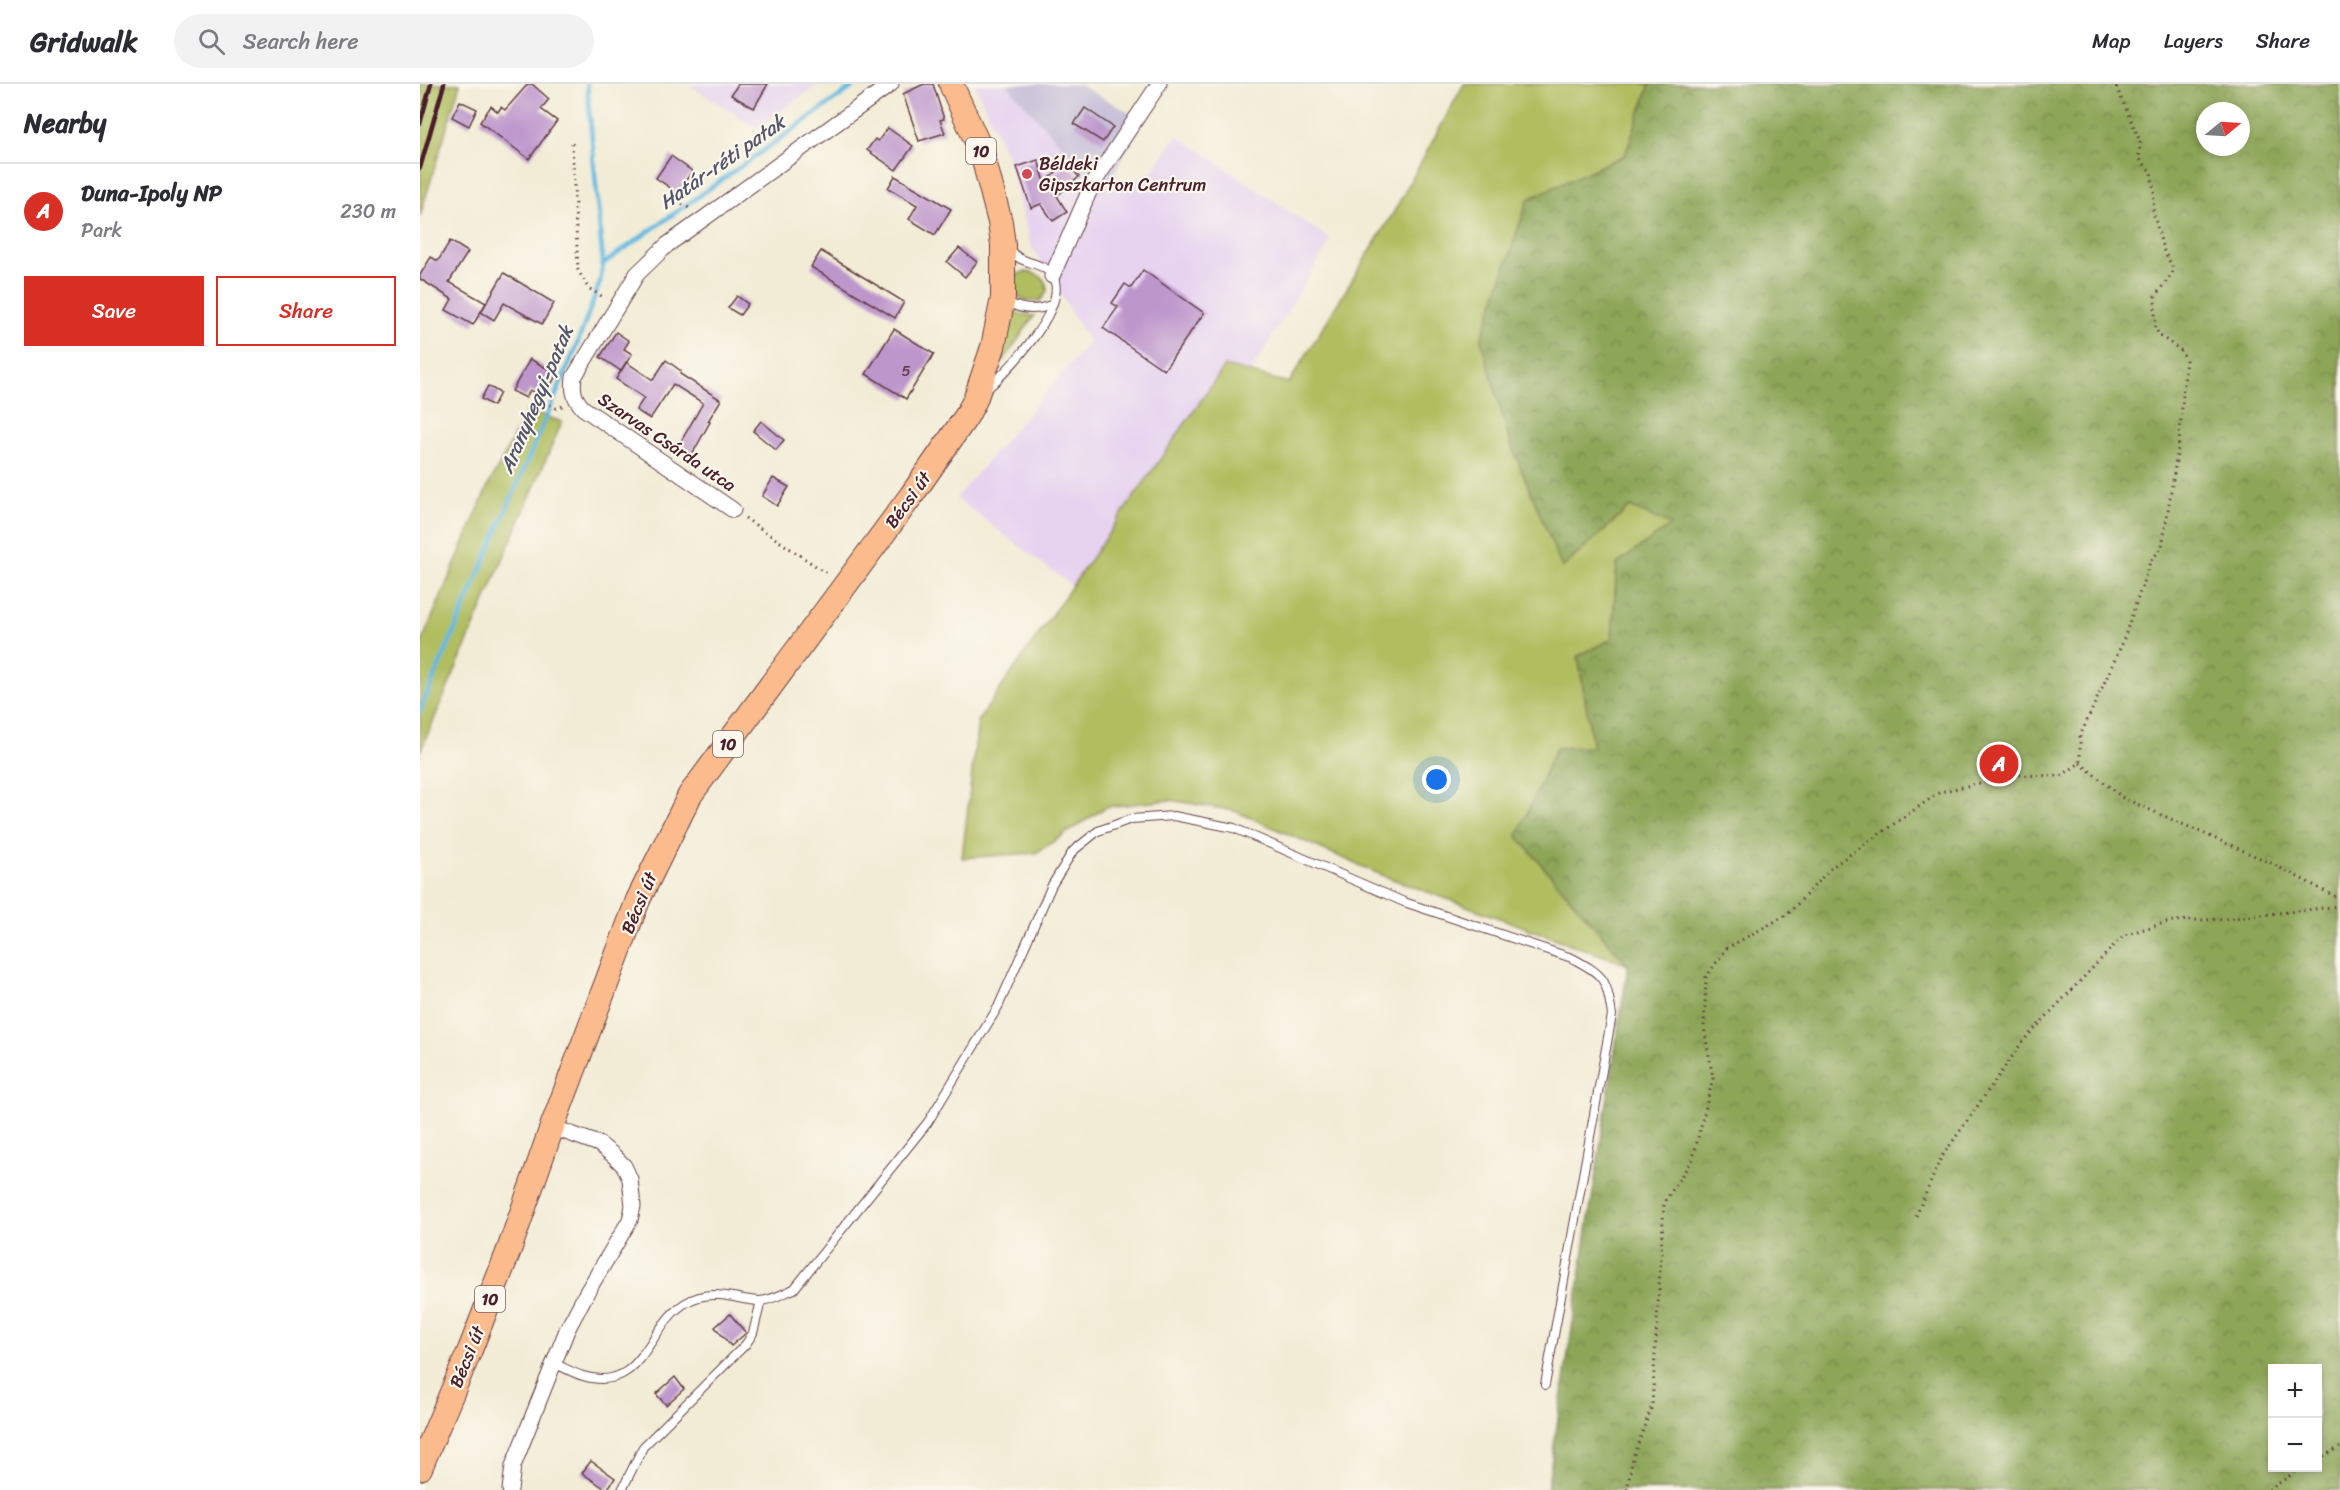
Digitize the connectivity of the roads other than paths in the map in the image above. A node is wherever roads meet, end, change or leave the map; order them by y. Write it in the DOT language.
graph roads {
  1 [pos="891,84"];
  2 [pos="951,84"];
  3 [pos="1159,84"];
  4 [pos="1009,257"];
  5 [pos="1052,276"];
  6 [pos="1002,298"];
  7 [pos="1052,305"];
  8 [pos="975,400"];
  9 [pos="733,510"];
  10 [pos="552,1127"];
  11 [pos="761,1301"];
  12 [pos="553,1363"];
  13 [pos="1545,1385"];
  14 [pos="420,1468"];
  15 [pos="510,1490"];
  16 [pos="622,1490"];
  1 -- 9 [label="street, Szarvas Csárda utca"];
  2 -- 4 [label="main road, 10"];
  3 -- 5 [label="street"];
  4 -- 5 [label="lane"];
  4 -- 6 [label="main road, 10"];
  5 -- 7 [label="lane"];
  6 -- 7 [label="lane"];
  6 -- 8 [label="main road, 10"];
  7 -- 8 [label="lane"];
  8 -- 10 [label="main road, Bécsi út / 10"];
  10 -- 12 [label="street"];
  10 -- 14 [label="main road, Bécsi út / 10"];
  11 -- 12 [label="lane"];
  11 -- 13 [label="lane"];
  11 -- 16 [label="lane"];
  12 -- 15 [label="street"];
}
